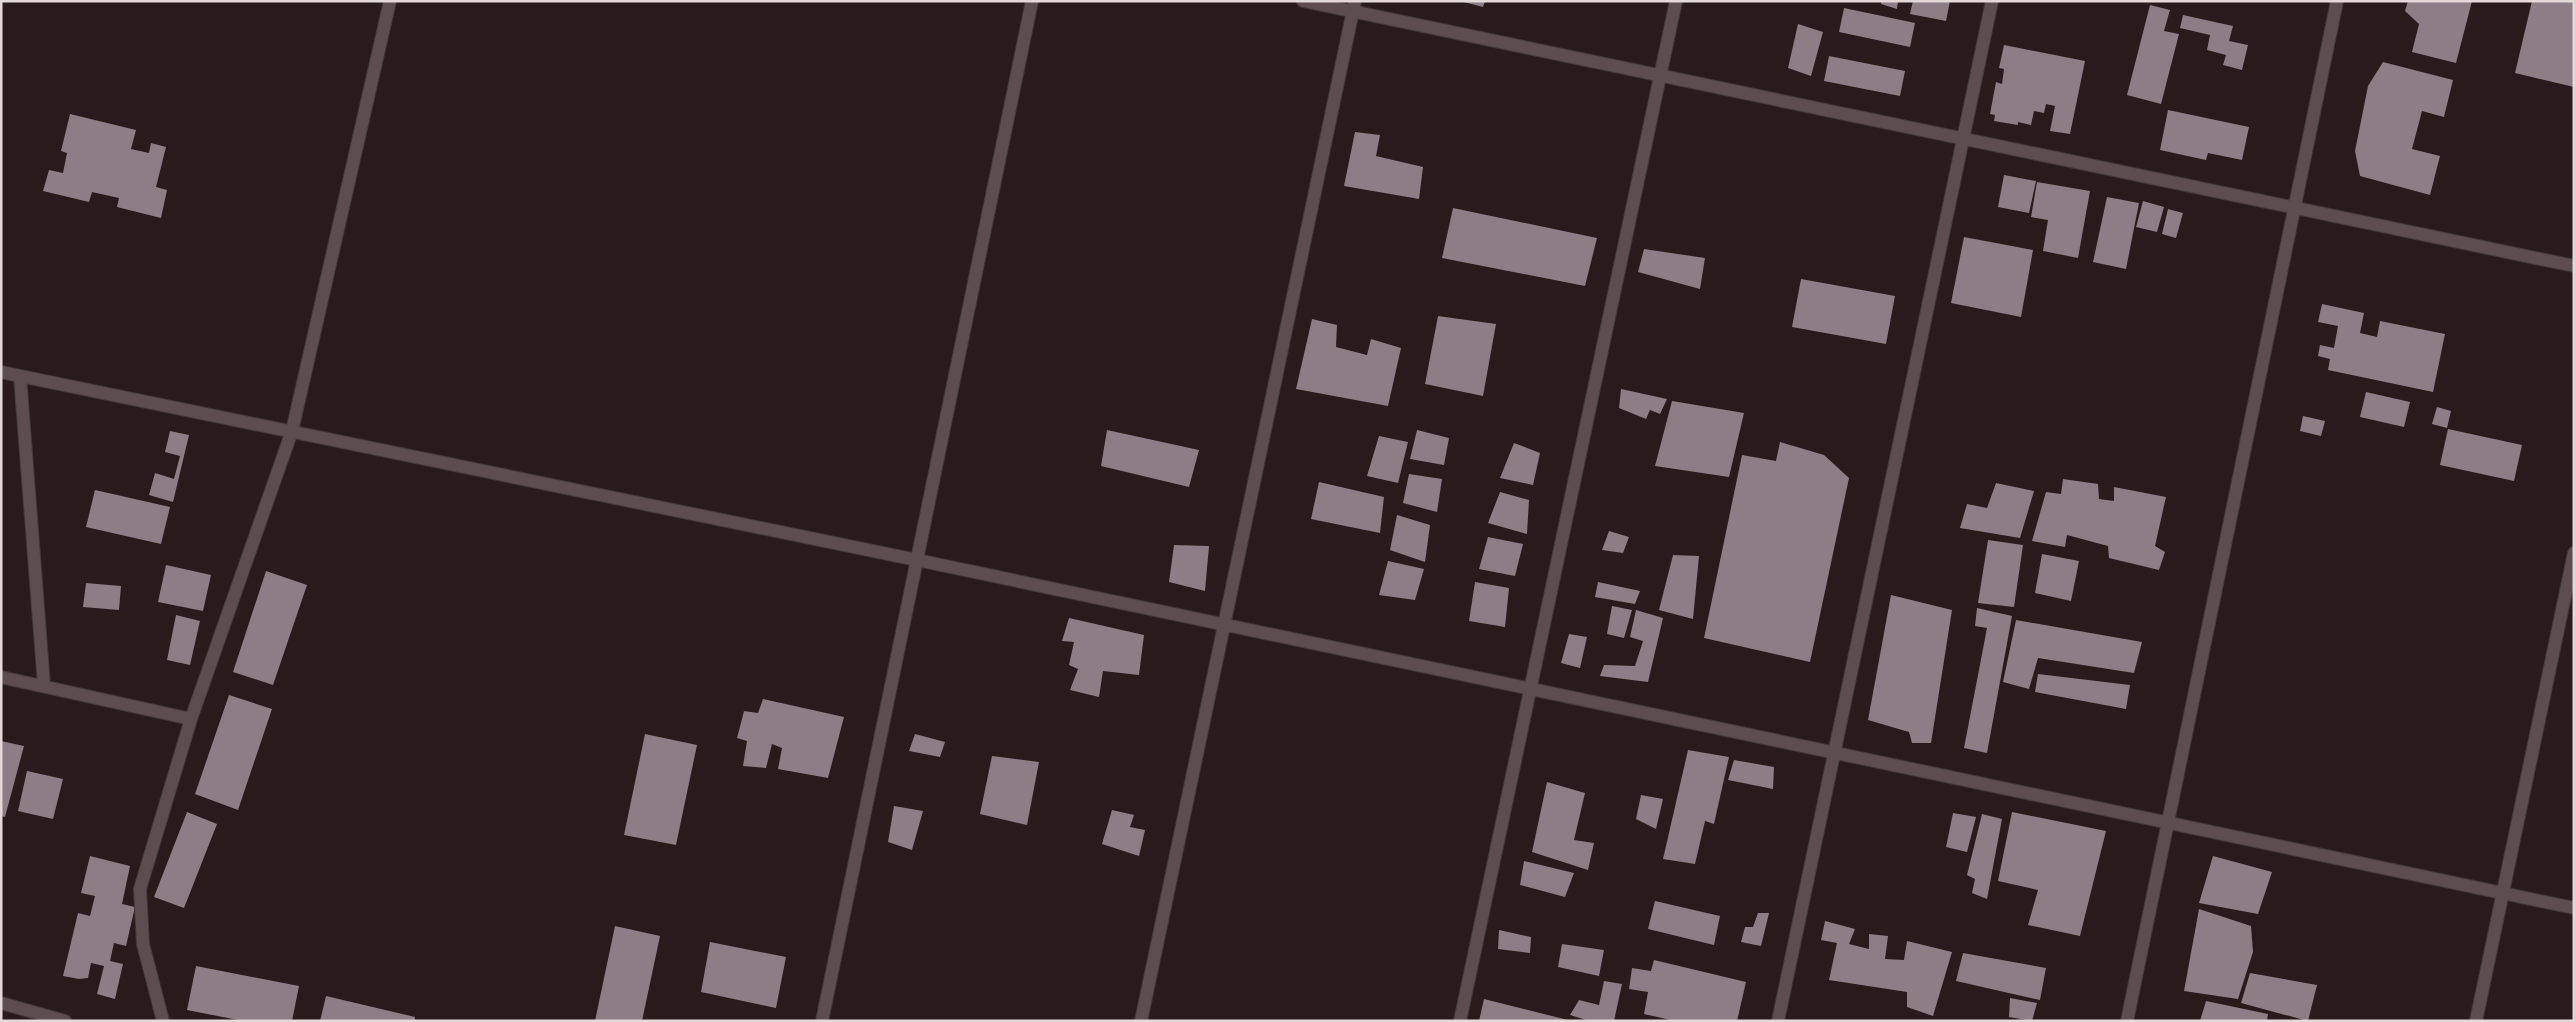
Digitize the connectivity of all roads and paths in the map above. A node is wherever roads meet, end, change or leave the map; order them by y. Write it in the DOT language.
graph roads {
  1 [pos="390,1"];
  2 [pos="1032,1"];
  3 [pos="1303,1"];
  4 [pos="1676,1"];
  5 [pos="1992,1"];
  6 [pos="2337,1"];
  7 [pos="1354,6"];
  8 [pos="1660,76"];
  9 [pos="1963,139"];
  10 [pos="2294,208"];
  11 [pos="2574,266"];
  12 [pos="1,372"];
  13 [pos="20,376"];
  14 [pos="292,431"];
  15 [pos="2574,553"];
  16 [pos="916,560"];
  17 [pos="1224,625"];
  18 [pos="1,677"];
  19 [pos="44,685"];
  20 [pos="1530,689"];
  21 [pos="191,719"];
  22 [pos="1834,752"];
  23 [pos="2168,822"];
  24 [pos="2502,892"];
  25 [pos="2574,908"];
  26 [pos="1,1003"];
  27 [pos="65,1021"];
  28 [pos="164,1021"];
  29 [pos="822,1021"];
  30 [pos="1141,1021"];
  31 [pos="1460,1021"];
  32 [pos="1778,1021"];
  33 [pos="2128,1021"];
  34 [pos="2476,1021"];
  1 -- 14 [label="street"];
  2 -- 16 [label="street"];
  3 -- 7 [label="street"];
  4 -- 8 [label="street"];
  5 -- 9 [label="street"];
  6 -- 10 [label="street"];
  7 -- 8 [label="street"];
  7 -- 17 [label="street"];
  8 -- 9 [label="street"];
  8 -- 20 [label="street"];
  9 -- 10 [label="street"];
  9 -- 22 [label="street"];
  10 -- 11 [label="street"];
  10 -- 23 [label="street"];
  12 -- 13 [label="street"];
  13 -- 14 [label="street"];
  13 -- 19 [label="street"];
  14 -- 16 [label="street"];
  14 -- 21 [label="street"];
  15 -- 24 [label="street"];
  16 -- 17 [label="street"];
  16 -- 29 [label="street"];
  17 -- 20 [label="street"];
  17 -- 30 [label="street"];
  18 -- 19 [label="street"];
  19 -- 21 [label="street"];
  20 -- 22 [label="street"];
  20 -- 31 [label="street"];
  21 -- 28 [label="street"];
  22 -- 23 [label="street"];
  22 -- 32 [label="street"];
  23 -- 24 [label="street"];
  23 -- 33 [label="street"];
  24 -- 25 [label="street"];
  24 -- 34 [label="street"];
  26 -- 27 [label="street"];
}
